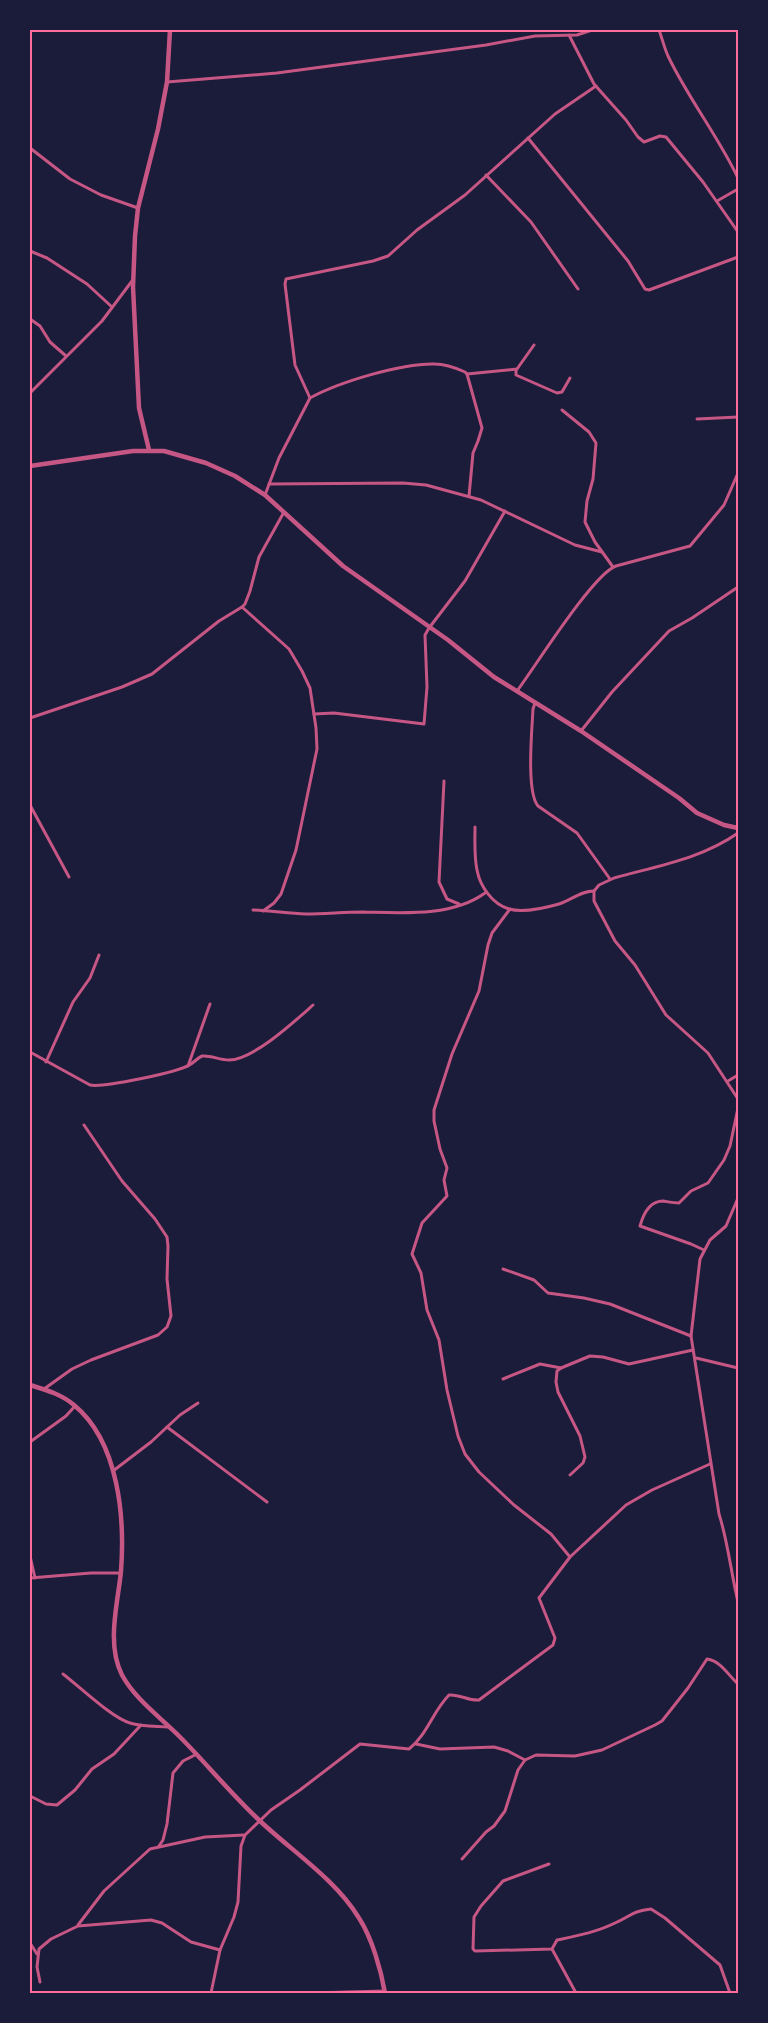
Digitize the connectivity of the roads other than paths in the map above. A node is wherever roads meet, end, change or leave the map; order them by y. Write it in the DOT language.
graph roads {
  1 [pos="170,30"];
  2 [pos="544,30"];
  3 [pos="592,30"];
  4 [pos="659,30"];
  5 [pos="547,36"];
  6 [pos="569,36"];
  7 [pos="167,82"];
  8 [pos="596,86"];
  9 [pos="528,138"];
  10 [pos="30,148"];
  11 [pos="486,175"];
  12 [pos="738,178"];
  13 [pos="738,189"];
  14 [pos="717,201"];
  15 [pos="138,208"];
  16 [pos="738,232"];
  17 [pos="30,251"];
  18 [pos="738,257"];
  19 [pos="133,280"];
  20 [pos="578,289"];
  21 [pos="112,307"];
  22 [pos="30,319"];
  23 [pos="534,345"];
  24 [pos="66,356"];
  25 [pos="516,370"];
  26 [pos="467,374"];
  27 [pos="570,378"];
  28 [pos="30,393"];
  29 [pos="310,398"];
  30 [pos="562,410"];
  31 [pos="738,417"];
  32 [pos="697,418"];
  33 [pos="149,450"];
  34 [pos="30,466"];
  35 [pos="738,473"];
  36 [pos="269,484"];
  37 [pos="265,495"];
  38 [pos="469,496"];
  39 [pos="505,511"];
  40 [pos="284,512"];
  41 [pos="602,552"];
  42 [pos="613,567"];
  43 [pos="738,587"];
  44 [pos="242,607"];
  45 [pos="429,628"];
  46 [pos="518,691"];
  47 [pos="535,702"];
  48 [pos="314,714"];
  49 [pos="30,718"];
  50 [pos="581,731"];
  51 [pos="444,781"];
  52 [pos="30,805"];
  53 [pos="475,827"];
  54 [pos="738,828"];
  55 [pos="738,833"];
  56 [pos="69,877"];
  57 [pos="610,879"];
  58 [pos="594,891"];
  59 [pos="486,893"];
  60 [pos="460,905"];
  61 [pos="510,909"];
  62 [pos="253,910"];
  63 [pos="263,911"];
  64 [pos="100,956"];
  65 [pos="210,1004"];
  66 [pos="313,1005"];
  67 [pos="30,1052"];
  68 [pos="46,1062"];
  69 [pos="188,1066"];
  70 [pos="738,1074"];
  71 [pos="728,1081"];
  72 [pos="738,1099"];
  73 [pos="738,1108"];
  74 [pos="84,1125"];
  75 [pos="738,1198"];
  76 [pos="704,1250"];
  77 [pos="503,1269"];
  78 [pos="691,1336"];
  79 [pos="693,1350"];
  80 [pos="696,1358"];
  81 [pos="561,1368"];
  82 [pos="738,1368"];
  83 [pos="503,1379"];
  84 [pos="30,1385"];
  85 [pos="44,1389"];
  86 [pos="198,1403"];
  87 [pos="75,1406"];
  88 [pos="167,1427"];
  89 [pos="30,1442"];
  90 [pos="710,1464"];
  91 [pos="113,1471"];
  92 [pos="570,1475"];
  93 [pos="267,1502"];
  94 [pos="30,1556"];
  95 [pos="570,1557"];
  96 [pos="120,1573"];
  97 [pos="30,1578"];
  98 [pos="35,1578"];
  99 [pos="738,1602"];
  100 [pos="63,1674"];
  101 [pos="738,1684"];
  102 [pos="141,1725"];
  103 [pos="170,1727"];
  104 [pos="416,1744"];
  105 [pos="197,1754"];
  106 [pos="525,1760"];
  107 [pos="30,1796"];
  108 [pos="259,1820"];
  109 [pos="245,1835"];
  110 [pos="158,1847"];
  111 [pos="462,1859"];
  112 [pos="548,1864"];
  113 [pos="78,1926"];
  114 [pos="30,1943"];
  115 [pos="552,1949"];
  116 [pos="220,1950"];
  117 [pos="38,1954"];
  118 [pos="40,1982"];
  119 [pos="385,1992"];
  120 [pos="211,1993"];
  121 [pos="312,1993"];
  122 [pos="576,1993"];
  123 [pos="730,1993"];
  1 -- 7 [label="street"];
  2 -- 5 [label="street"];
  3 -- 6 [label="street"];
  4 -- 12 [label="street"];
  5 -- 6 [label="street"];
  5 -- 7 [label="street"];
  6 -- 8 [label="street"];
  7 -- 15 [label="street"];
  8 -- 9 [label="street"];
  8 -- 14 [label="street"];
  9 -- 11 [label="street"];
  9 -- 18 [label="street"];
  10 -- 15 [label="street"];
  11 -- 20 [label="street"];
  11 -- 29 [label="street"];
  13 -- 14 [label="street"];
  14 -- 16 [label="street"];
  15 -- 19 [label="street"];
  17 -- 21 [label="street"];
  19 -- 21 [label="street"];
  19 -- 33 [label="street"];
  21 -- 24 [label="street"];
  22 -- 24 [label="street"];
  23 -- 25 [label="street"];
  24 -- 28 [label="street"];
  25 -- 26 [label="street"];
  25 -- 27 [label="street"];
  26 -- 29 [label="street"];
  26 -- 38 [label="street"];
  29 -- 36 [label="street"];
  30 -- 41 [label="street"];
  31 -- 32 [label="street"];
  33 -- 34 [label="street"];
  33 -- 37 [label="street"];
  35 -- 42 [label="street"];
  36 -- 37 [label="street"];
  36 -- 38 [label="street"];
  37 -- 40 [label="street"];
  38 -- 39 [label="street"];
  39 -- 41 [label="street"];
  39 -- 45 [label="street"];
  40 -- 44 [label="street"];
  40 -- 45 [label="street"];
  41 -- 42 [label="street"];
  42 -- 46 [label="street"];
  43 -- 50 [label="street"];
  44 -- 48 [label="street"];
  44 -- 49 [label="street"];
  45 -- 46 [label="street"];
  45 -- 48 [label="street"];
  46 -- 47 [label="street"];
  47 -- 50 [label="street"];
  47 -- 57 [label="street"];
  48 -- 63 [label="street"];
  50 -- 54 [label="street"];
  51 -- 60 [label="street"];
  52 -- 56 [label="street"];
  53 -- 59 [label="street"];
  55 -- 57 [label="street"];
  57 -- 58 [label="street"];
  58 -- 61 [label="street"];
  58 -- 71 [label="street"];
  59 -- 60 [label="street"];
  59 -- 61 [label="street"];
  60 -- 63 [label="street"];
  61 -- 95 [label="street"];
  62 -- 63 [label="street"];
  64 -- 68 [label="street"];
  65 -- 69 [label="street"];
  66 -- 69 [label="street"];
  67 -- 68 [label="street"];
  68 -- 69 [label="street"];
  70 -- 71 [label="street"];
  71 -- 72 [label="street"];
  73 -- 76 [label="street"];
  74 -- 85 [label="street"];
  75 -- 76 [label="street"];
  76 -- 78 [label="street"];
  77 -- 78 [label="street"];
  78 -- 79 [label="street"];
  79 -- 80 [label="street"];
  79 -- 81 [label="street"];
  80 -- 82 [label="street"];
  80 -- 90 [label="street"];
  81 -- 83 [label="street"];
  81 -- 92 [label="street"];
  84 -- 85 [label="street"];
  85 -- 87 [label="street"];
  86 -- 88 [label="street"];
  87 -- 89 [label="street"];
  87 -- 91 [label="street"];
  88 -- 91 [label="street"];
  88 -- 93 [label="street"];
  90 -- 95 [label="street"];
  90 -- 99 [label="street"];
  91 -- 96 [label="street"];
  94 -- 98 [label="street"];
  95 -- 104 [label="street"];
  96 -- 98 [label="street"];
  96 -- 103 [label="street"];
  97 -- 98 [label="street"];
  100 -- 102 [label="street"];
  101 -- 106 [label="street"];
  102 -- 103 [label="street"];
  102 -- 107 [label="street"];
  103 -- 105 [label="street"];
  104 -- 106 [label="street"];
  104 -- 108 [label="street"];
  105 -- 108 [label="street"];
  105 -- 110 [label="street"];
  106 -- 111 [label="street"];
  108 -- 109 [label="street"];
  108 -- 119 [label="street"];
  109 -- 110 [label="street"];
  109 -- 116 [label="street"];
  110 -- 113 [label="street"];
  112 -- 115 [label="street"];
  113 -- 116 [label="street"];
  113 -- 117 [label="street"];
  114 -- 117 [label="street"];
  115 -- 122 [label="street"];
  115 -- 123 [label="street"];
  116 -- 120 [label="street"];
  117 -- 118 [label="street"];
  119 -- 121 [label="street"];
}
